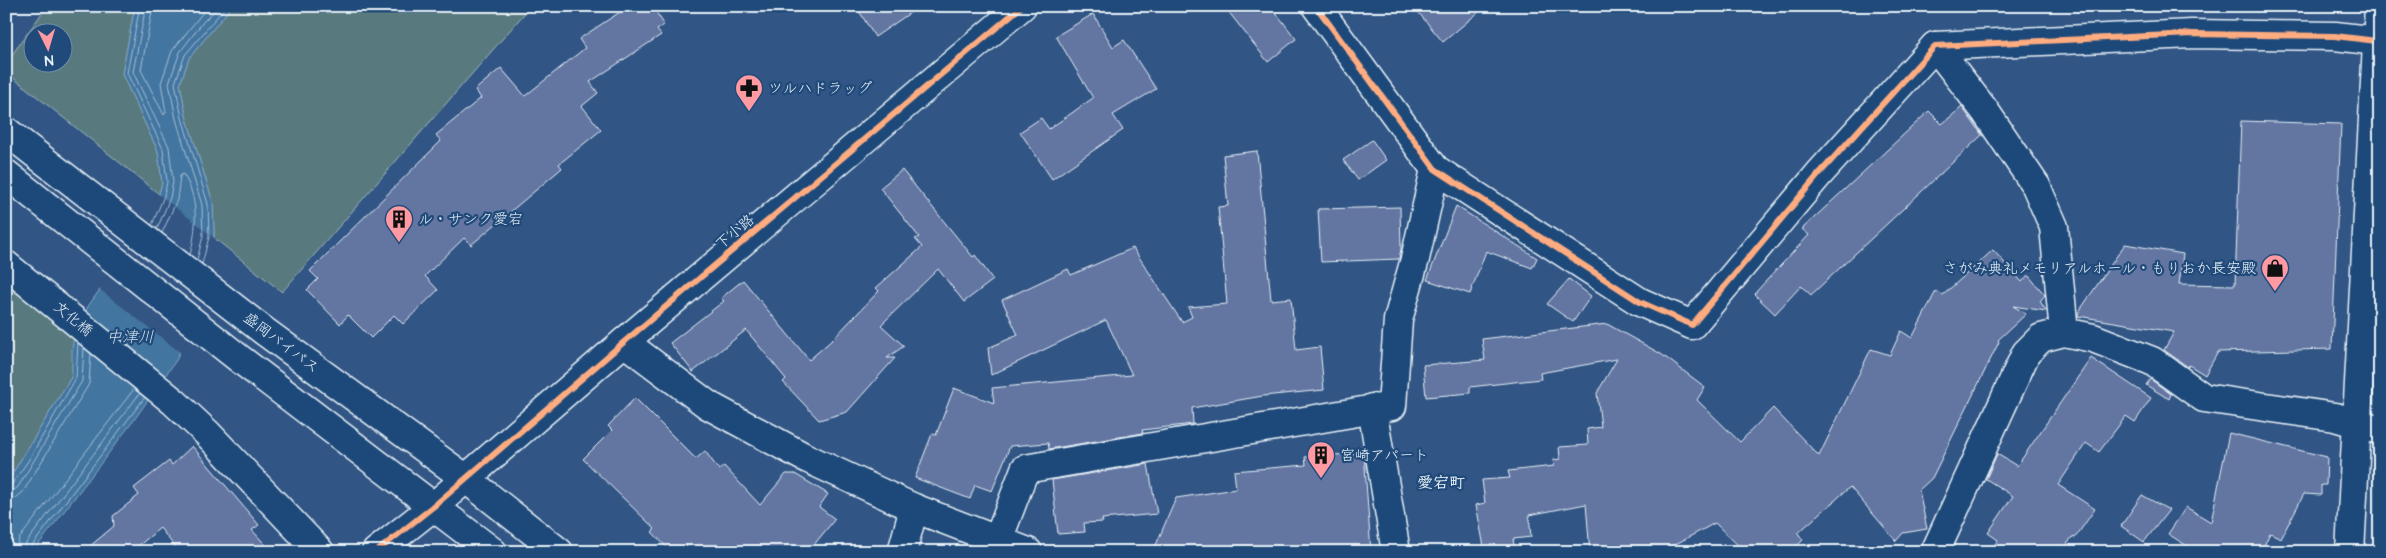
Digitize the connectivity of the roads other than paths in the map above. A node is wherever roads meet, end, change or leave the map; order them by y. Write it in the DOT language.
graph roads {
  1 [pos="1022,6"];
  2 [pos="1316,6"];
  3 [pos="2379,6"];
  4 [pos="2377,41"];
  5 [pos="1935,46"];
  6 [pos="6,131"];
  7 [pos="1435,169"];
  8 [pos="6,174"];
  9 [pos="6,265"];
  10 [pos="2064,332"];
  11 [pos="624,342"];
  12 [pos="1372,408"];
  13 [pos="2369,427"];
  14 [pos="465,478"];
  15 [pos="434,506"];
  16 [pos="914,508"];
  17 [pos="998,540"];
  18 [pos="320,552"];
  19 [pos="376,552"];
  20 [pos="493,552"];
  21 [pos="558,552"];
  22 [pos="902,552"];
  23 [pos="1028,552"];
  24 [pos="1396,552"];
  25 [pos="1936,552"];
  26 [pos="2350,552"];
  1 -- 11 [label="main road, 下小路"];
  2 -- 7 [label="main road"];
  3 -- 4 [label="main road"];
  4 -- 5 [label="main road"];
  4 -- 13 [label="main road"];
  5 -- 7 [label="main road"];
  5 -- 10 [label="main road"];
  6 -- 14 [label="main road, 盛岡バイパス"];
  7 -- 12 [label="main road"];
  8 -- 15 [label="main road"];
  9 -- 18 [label="main road, 文化橋"];
  10 -- 13 [label="main road"];
  10 -- 25 [label="main road"];
  11 -- 14 [label="main road, 下小路"];
  11 -- 16 [label="main road"];
  12 -- 17 [label="main road"];
  12 -- 24 [label="main road"];
  13 -- 26 [label="main road"];
  14 -- 15 [label="main road, 下小路"];
  14 -- 21 [label="main road, 盛岡バイパス"];
  15 -- 19 [label="main road, 下小路"];
  15 -- 20 [label="main road"];
  16 -- 17 [label="main road"];
  16 -- 22 [label="main road"];
  17 -- 23 [label="main road"];
}
